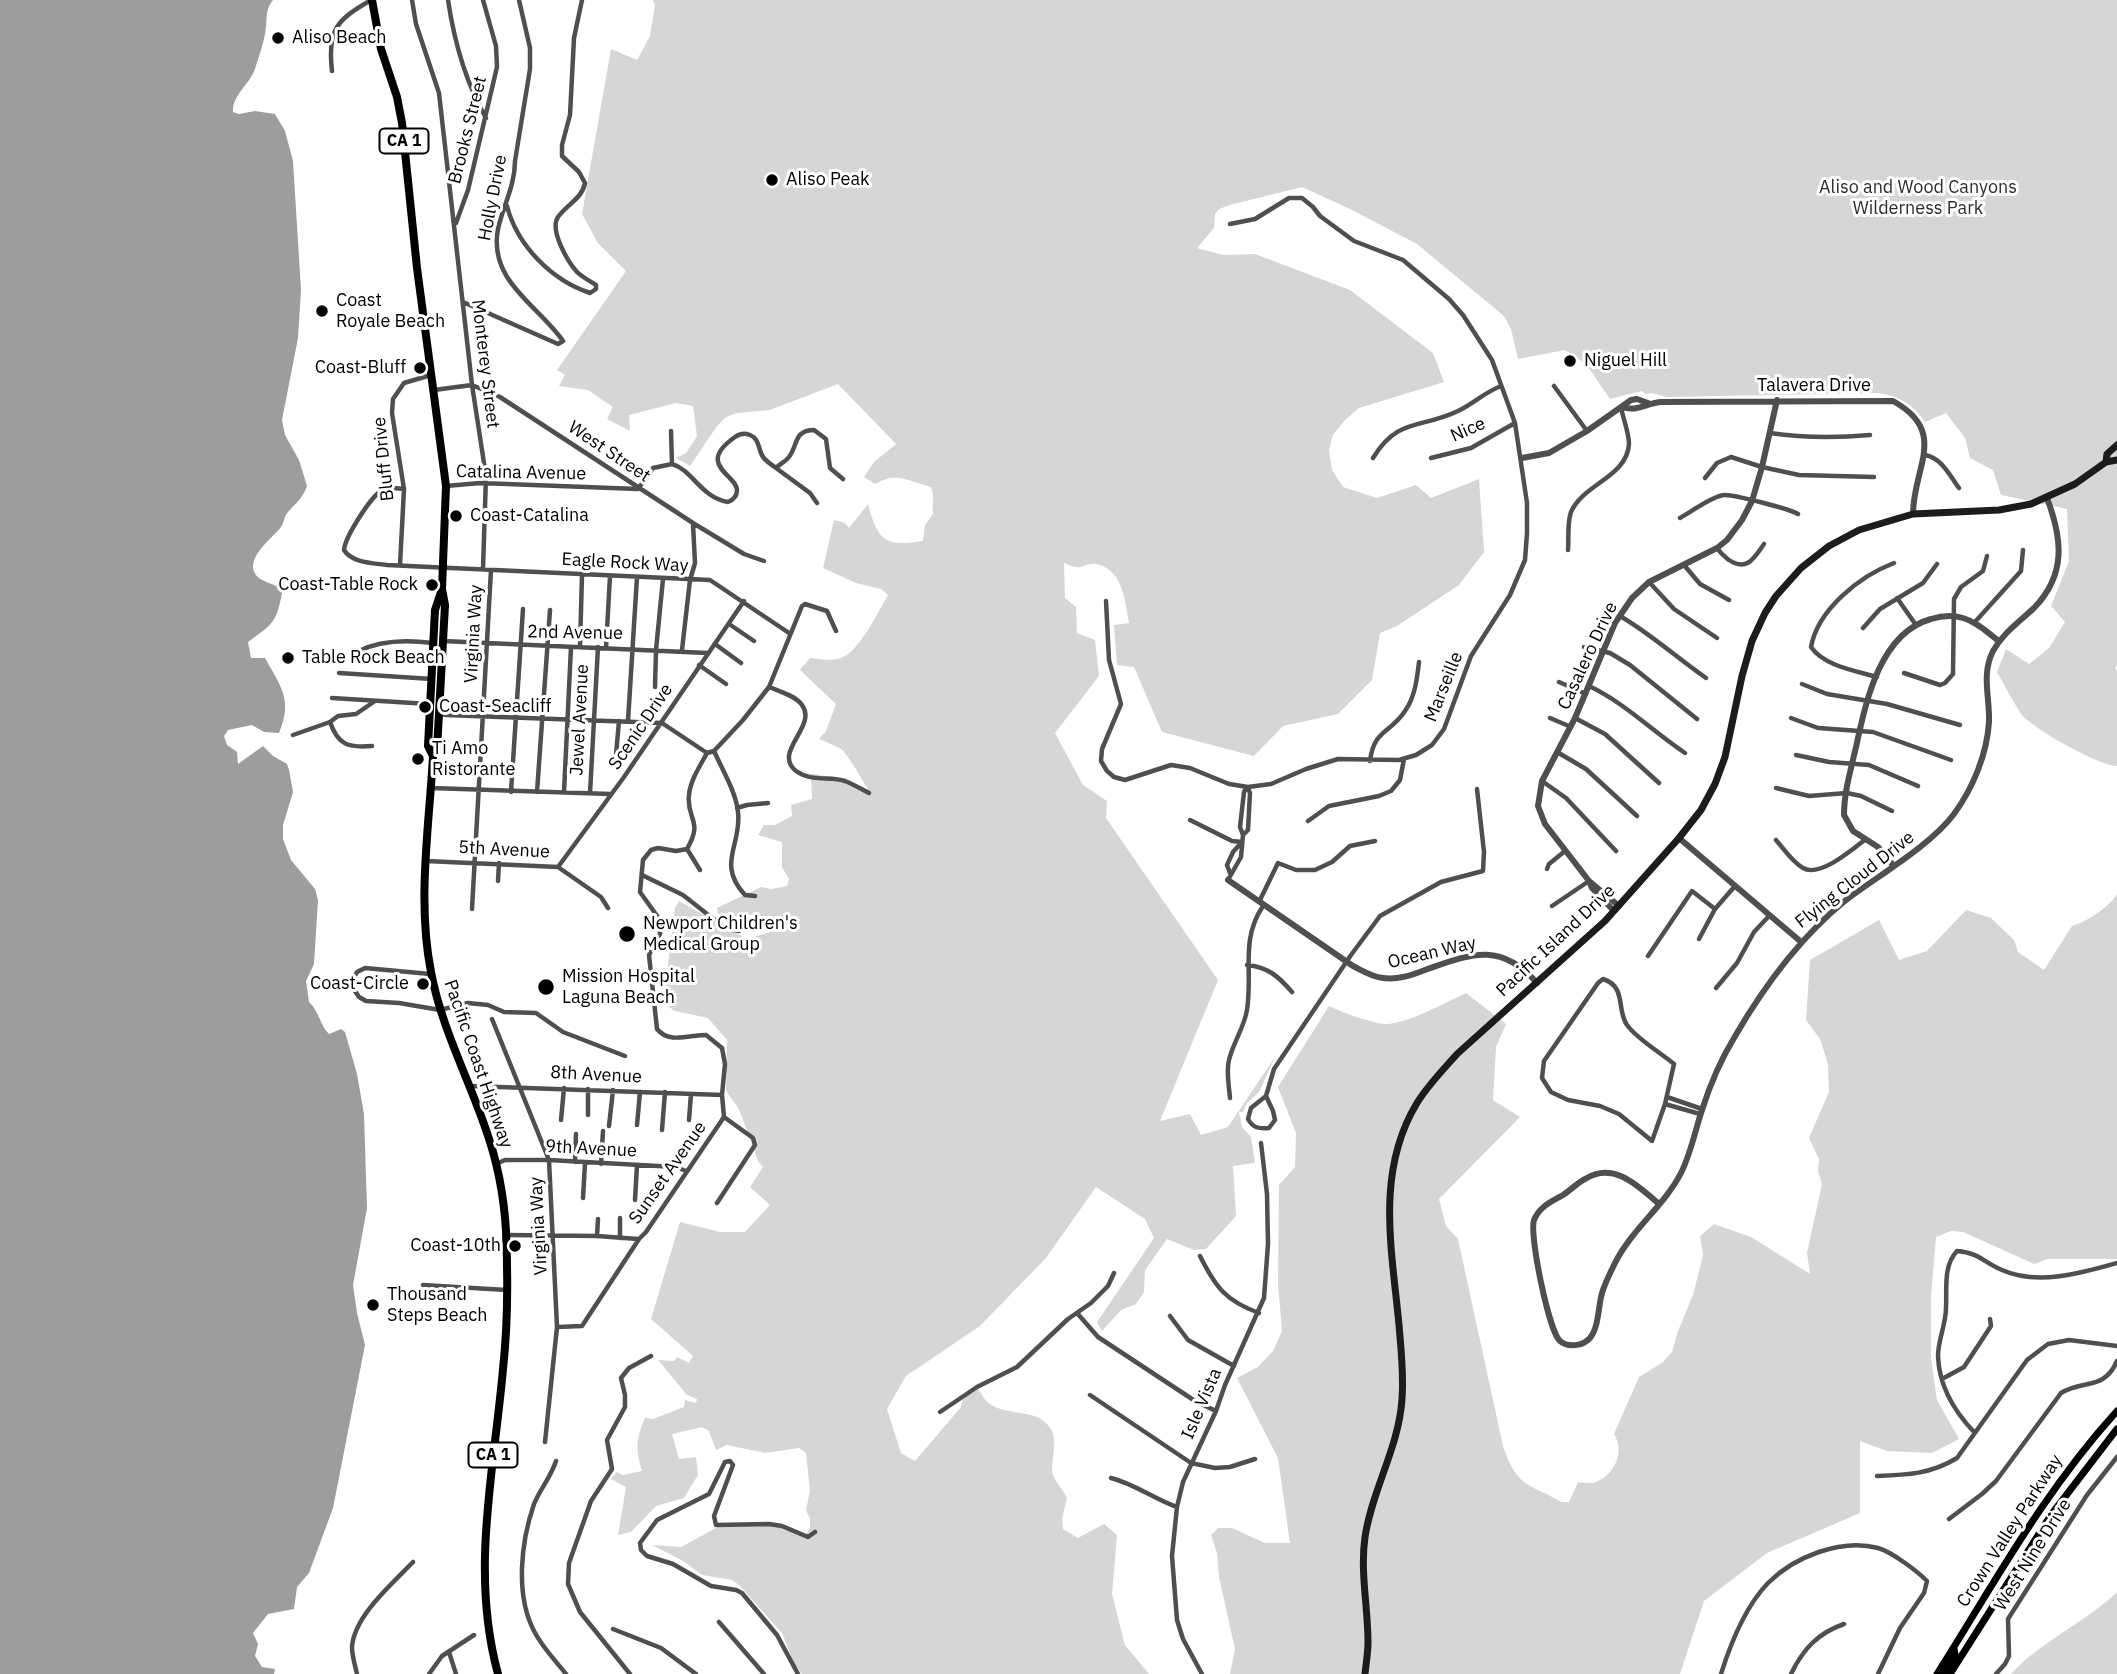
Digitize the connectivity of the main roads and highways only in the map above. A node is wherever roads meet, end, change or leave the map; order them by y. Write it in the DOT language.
graph roads {
  1 [pos="371,0"];
  2 [pos="2117,445"];
  3 [pos="2117,460"];
  4 [pos="2106,462"];
  5 [pos="442,589"];
  6 [pos="438,642"];
  7 [pos="432,676"];
  8 [pos="436,716"];
  9 [pos="2117,1411"];
  10 [pos="2117,1429"];
  11 [pos="1954,1647"];
  12 [pos="498,1674"];
  13 [pos="1365,1674"];
  14 [pos="1937,1674"];
  15 [pos="1943,1674"];
  16 [pos="1950,1674"];
  1 -- 5 [label="highway, Pacific Coast Highway / CA 1"];
  2 -- 4 [label="main road, Pacific Island Drive"];
  3 -- 4 [label="main road, Pacific Island Drive"];
  4 -- 13 [label="main road, Pacific Island Drive"];
  5 -- 6 [label="highway, Pacific Coast Highway / CA 1"];
  5 -- 6 [label="highway, Pacific Coast Highway / CA 1"];
  6 -- 7 [label="highway, Pacific Coast Highway / CA 1"];
  6 -- 8 [label="highway, Pacific Coast Highway / CA 1"];
  7 -- 8 [label="highway, Pacific Coast Highway / CA 1"];
  7 -- 8 [label="highway"];
  8 -- 12 [label="highway, Pacific Coast Highway / CA 1"];
  9 -- 11 [label="main road, Crown Valley Parkway"];
  10 -- 16 [label="main road, Crown Valley Parkway"];
  11 -- 14 [label="main road, Crown Valley Parkway"];
  11 -- 15 [label="main road"];
}
